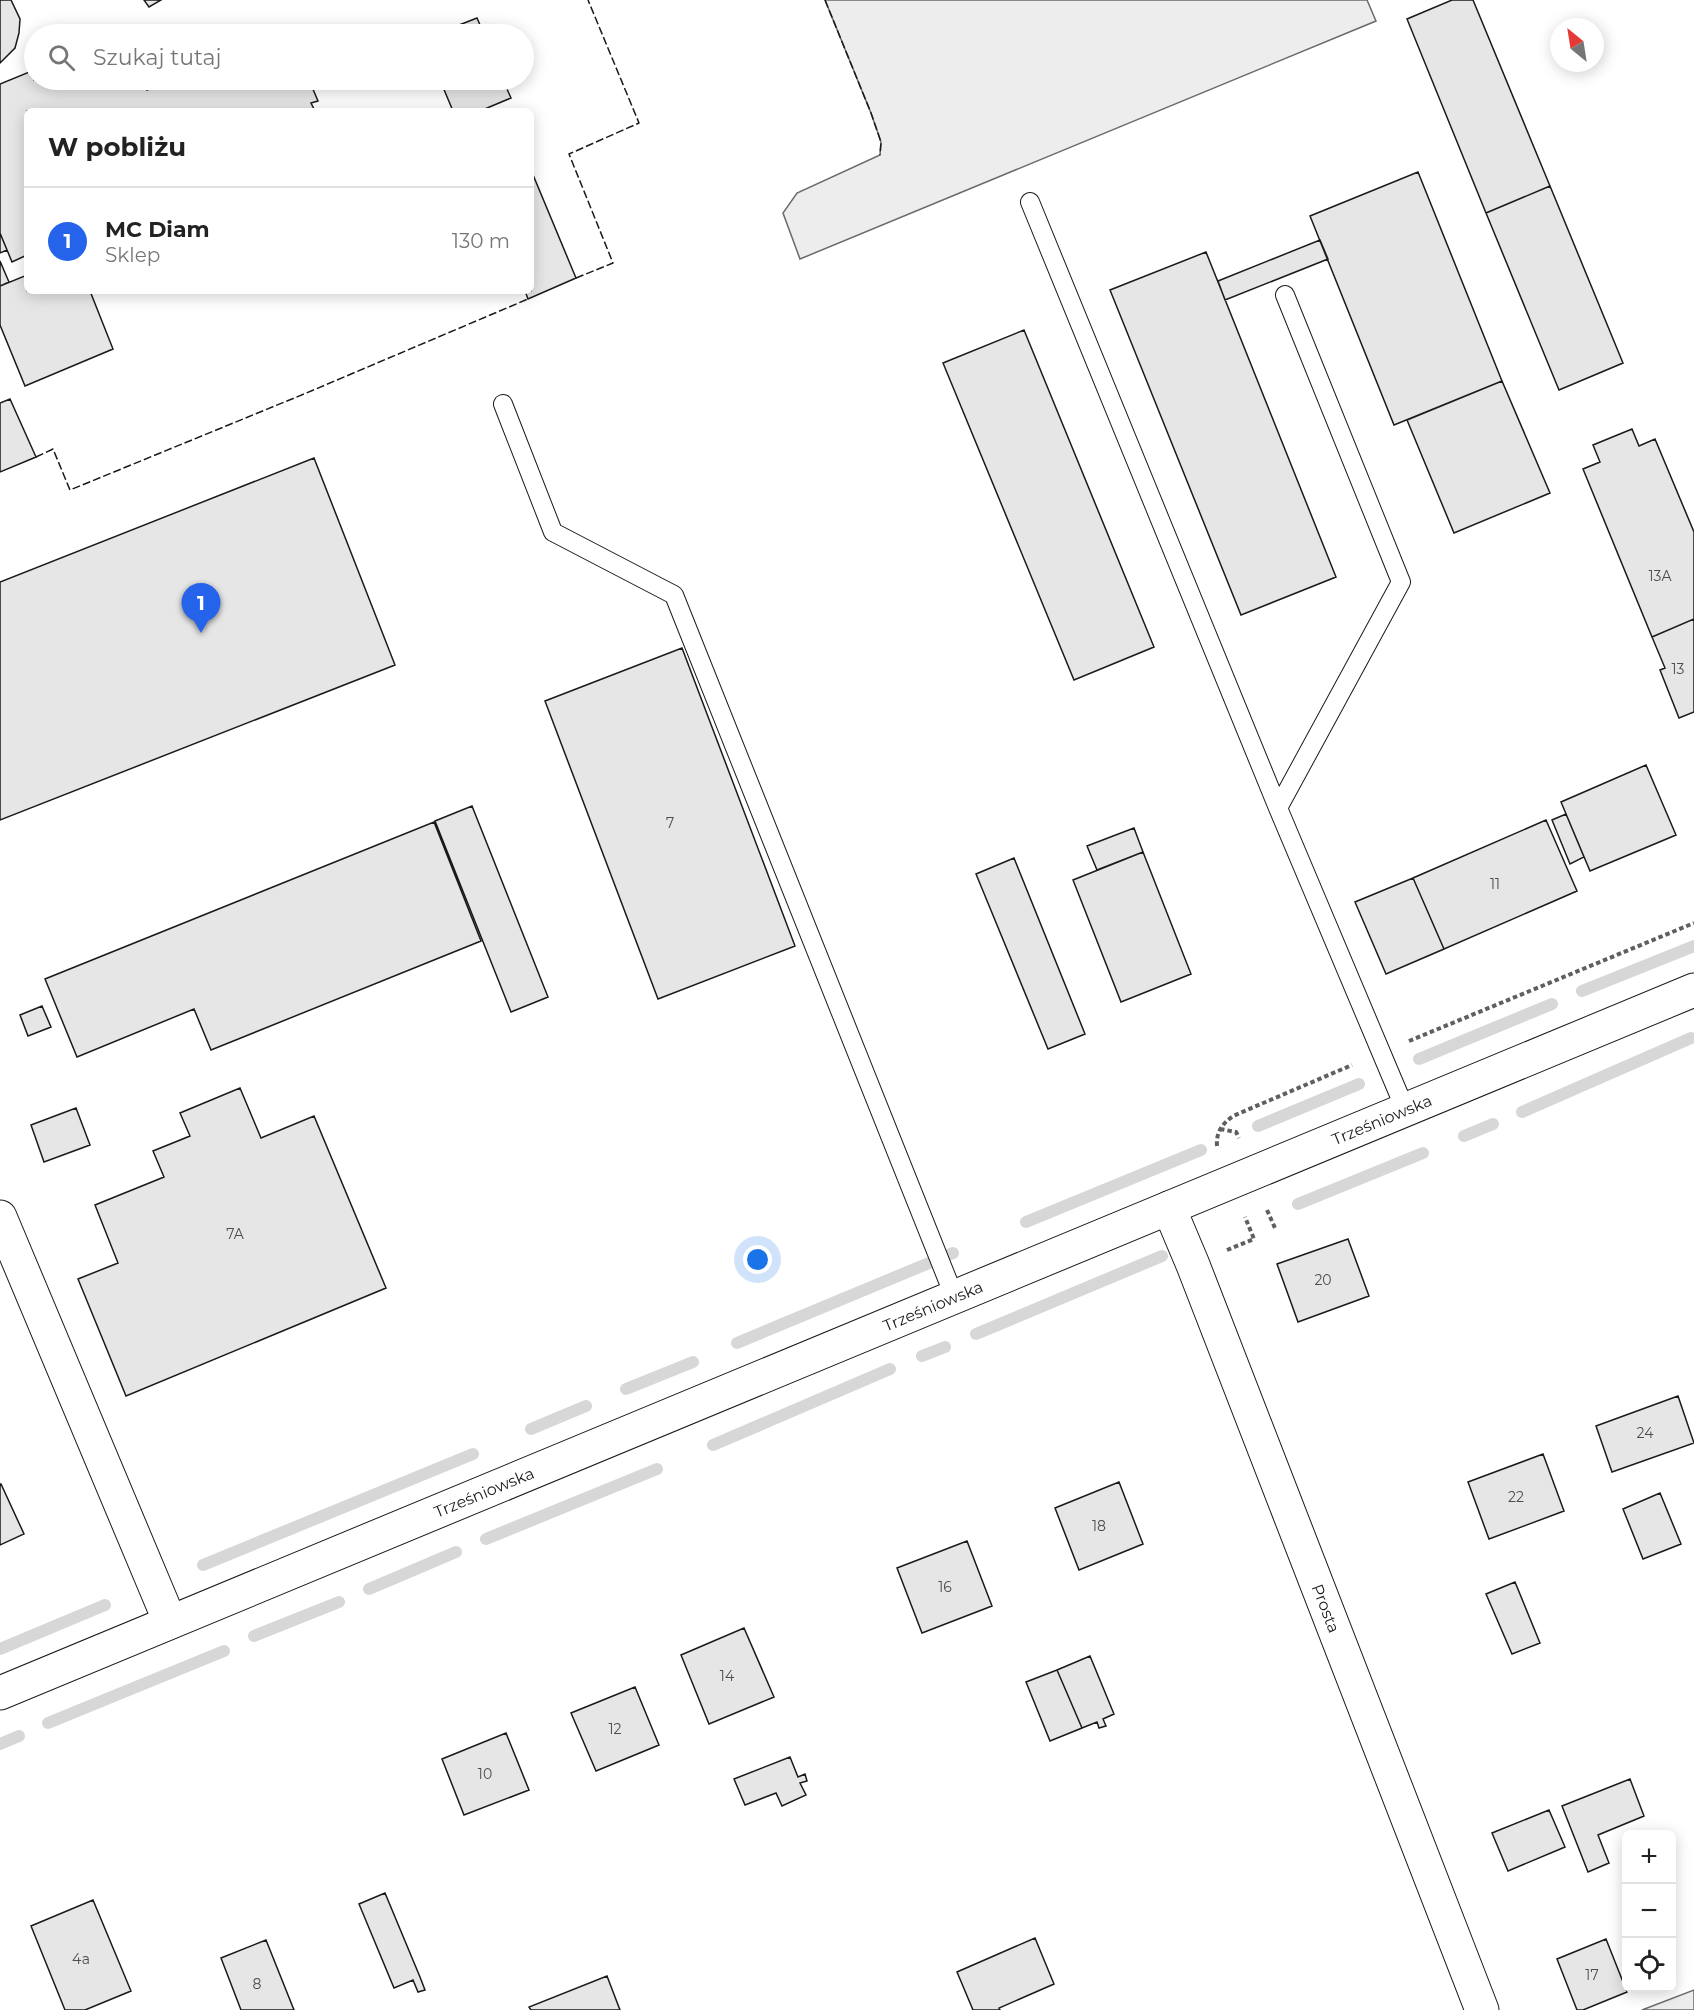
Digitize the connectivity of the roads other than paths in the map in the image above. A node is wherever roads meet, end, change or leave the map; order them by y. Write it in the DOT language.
graph roads {
  1 [pos="1030,202"];
  2 [pos="1285,295"];
  3 [pos="503,404"];
  4 [pos="1278,808"];
  5 [pos="1694,990"];
  6 [pos="1405,1110"];
  7 [pos="1169,1208"];
  8 [pos="0,1217"];
  9 [pos="954,1296"];
  10 [pos="170,1622"];
  11 [pos="0,1693"];
  12 [pos="1482,2010"];
  1 -- 4 [label="lane"];
  2 -- 4 [label="lane"];
  3 -- 9 [label="lane"];
  4 -- 6 [label="lane"];
  5 -- 6 [label="main road, Trześniowska"];
  6 -- 7 [label="main road, Trześniowska"];
  7 -- 9 [label="main road, Trześniowska"];
  7 -- 12 [label="main road, Prosta"];
  8 -- 10 [label="main road"];
  9 -- 10 [label="main road, Trześniowska"];
  10 -- 11 [label="main road, Trześniowska"];
}
